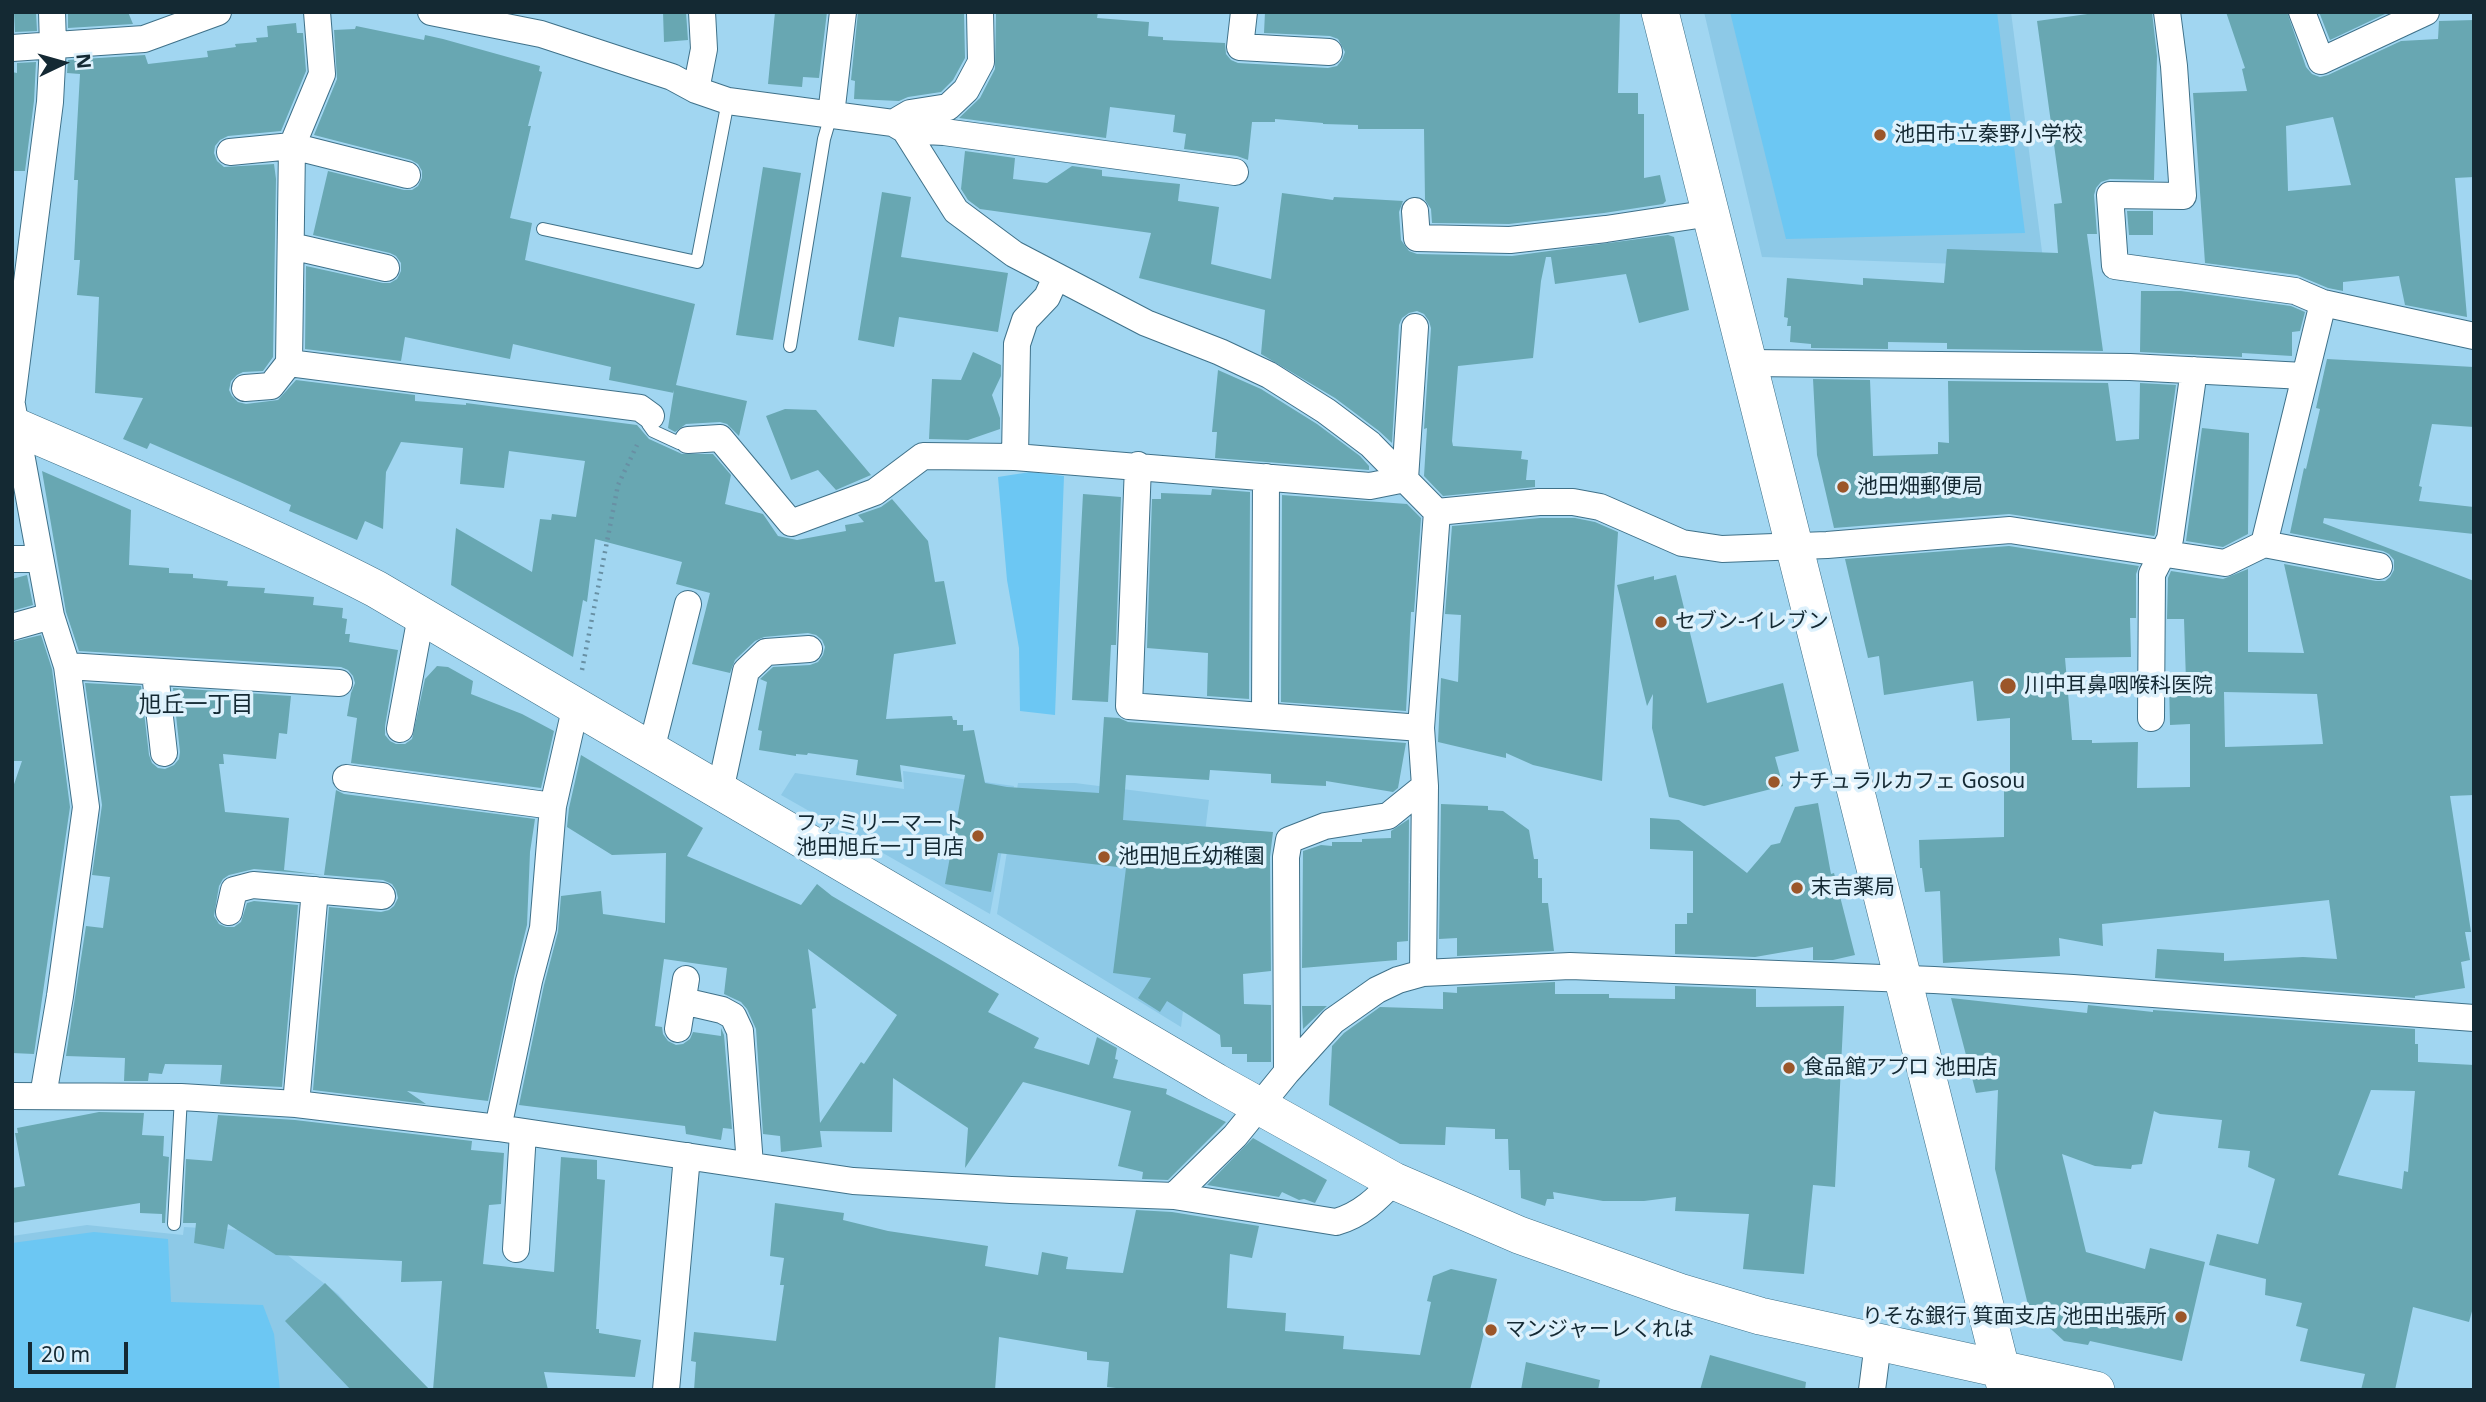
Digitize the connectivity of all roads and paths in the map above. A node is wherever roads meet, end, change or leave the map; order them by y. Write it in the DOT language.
graph roads {
  1 [pos="52,12"];
  2 [pos="218,12"];
  3 [pos="317,12"];
  4 [pos="431,12"];
  5 [pos="702,12"];
  6 [pos="843,12"];
  7 [pos="980,12"];
  8 [pos="1244,12"];
  9 [pos="1660,12"];
  10 [pos="2167,12"];
  11 [pos="2302,12"];
  12 [pos="2427,12"];
  13 [pos="53,45"];
  14 [pos="12,48"];
  15 [pos="1329,52"];
  16 [pos="696,90"];
  17 [pos="727,101"];
  18 [pos="831,115"];
  19 [pos="899,127"];
  20 [pos="292,146"];
  21 [pos="230,152"];
  22 [pos="1235,172"];
  23 [pos="407,175"];
  24 [pos="1415,211"];
  25 [pos="1711,213"];
  26 [pos="543,229"];
  27 [pos="291,246"];
  28 [pos="386,268"];
  29 [pos="1056,277"];
  30 [pos="2323,303"];
  31 [pos="1415,327"];
  32 [pos="2474,336"];
  33 [pos="790,346"];
  34 [pos="289,363"];
  35 [pos="1749,363"];
  36 [pos="2194,370"];
  37 [pos="2304,376"];
  38 [pos="244,388"];
  39 [pos="13,414"];
  40 [pos="649,420"];
  41 [pos="688,440"];
  42 [pos="1015,457"];
  43 [pos="1138,466"];
  44 [pos="1266,477"];
  45 [pos="1405,479"];
  46 [pos="1437,512"];
  47 [pos="2264,544"];
  48 [pos="1795,546"];
  49 [pos="2161,552"];
  50 [pos="12,559"];
  51 [pos="40,559"];
  52 [pos="2379,566"];
  53 [pos="688,604"];
  54 [pos="51,615"];
  55 [pos="421,616"];
  56 [pos="12,626"];
  57 [pos="809,649"];
  58 [pos="68,666"];
  59 [pos="155,673"];
  60 [pos="339,683"];
  61 [pos="578,693"];
  62 [pos="1265,716"];
  63 [pos="2151,719"];
  64 [pos="1421,728"];
  65 [pos="400,729"];
  66 [pos="651,750"];
  67 [pos="164,753"];
  68 [pos="346,778"];
  69 [pos="1425,786"];
  70 [pos="720,791"];
  71 [pos="552,806"];
  72 [pos="316,890"];
  73 [pos="382,895"];
  74 [pos="229,912"];
  75 [pos="1423,973"];
  76 [pos="1902,980"];
  77 [pos="2474,1018"];
  78 [pos="678,1029"];
  79 [pos="1287,1072"];
  80 [pos="12,1096"];
  81 [pos="43,1096"];
  82 [pos="181,1097"];
  83 [pos="296,1104"];
  84 [pos="1259,1107"];
  85 [pos="510,1130"];
  86 [pos="687,1156"];
  87 [pos="750,1165"];
  88 [pos="1394,1181"];
  89 [pos="1174,1196"];
  90 [pos="174,1224"];
  91 [pos="516,1249"];
  92 [pos="1878,1343"];
  93 [pos="2003,1379"];
  94 [pos="666,1390"];
  95 [pos="1872,1390"];
  96 [pos="2096,1390"];
  1 -- 13 [label="street"];
  2 -- 13 [label="street"];
  3 -- 20 [label="street"];
  4 -- 16 [label="street"];
  5 -- 16 [label="street"];
  6 -- 18 [label="street"];
  7 -- 19 [label="street"];
  8 -- 15 [label="street"];
  9 -- 25 [label="street"];
  10 -- 30 [label="street"];
  11 -- 12 [label="street"];
  13 -- 14 [label="street"];
  13 -- 39 [label="street"];
  16 -- 17 [label="street"];
  17 -- 18 [label="street"];
  17 -- 26 [label="lane"];
  18 -- 19 [label="street"];
  18 -- 33 [label="lane"];
  19 -- 22 [label="street"];
  19 -- 29 [label="street"];
  20 -- 21 [label="street"];
  20 -- 23 [label="street"];
  20 -- 27 [label="street"];
  24 -- 25 [label="street"];
  25 -- 35 [label="street"];
  27 -- 28 [label="street"];
  27 -- 34 [label="street"];
  29 -- 42 [label="street"];
  29 -- 45 [label="street"];
  30 -- 32 [label="street"];
  30 -- 37 [label="street"];
  31 -- 45 [label="street"];
  34 -- 38 [label="street"];
  34 -- 40 [label="street"];
  35 -- 36 [label="street"];
  35 -- 48 [label="street"];
  36 -- 37 [label="street"];
  36 -- 49 [label="street"];
  37 -- 47 [label="street"];
  39 -- 51 [label="street"];
  39 -- 55 [label="street"];
  40 -- 41 [label="lane"];
  40 -- 61 [label="path"];
  41 -- 42 [label="street"];
  42 -- 43 [label="street"];
  43 -- 44 [label="street"];
  43 -- 62 [label="street"];
  44 -- 45 [label="street"];
  44 -- 62 [label="street"];
  45 -- 46 [label="street"];
  46 -- 48 [label="street"];
  46 -- 64 [label="street"];
  47 -- 49 [label="street"];
  47 -- 52 [label="street"];
  48 -- 49 [label="street"];
  48 -- 76 [label="street"];
  49 -- 63 [label="street"];
  50 -- 51 [label="street"];
  51 -- 54 [label="street"];
  53 -- 66 [label="street"];
  54 -- 56 [label="street"];
  54 -- 58 [label="street"];
  55 -- 61 [label="street"];
  55 -- 65 [label="street"];
  57 -- 70 [label="street"];
  58 -- 59 [label="street"];
  58 -- 81 [label="street"];
  59 -- 60 [label="street"];
  59 -- 67 [label="street"];
  61 -- 66 [label="street"];
  61 -- 71 [label="street"];
  62 -- 64 [label="street"];
  64 -- 69 [label="street"];
  66 -- 70 [label="street"];
  68 -- 71 [label="street"];
  69 -- 75 [label="street"];
  69 -- 79 [label="street"];
  70 -- 84 [label="street"];
  71 -- 85 [label="street"];
  72 -- 73 [label="street"];
  72 -- 74 [label="street"];
  72 -- 83 [label="street"];
  75 -- 76 [label="street"];
  75 -- 79 [label="street"];
  76 -- 77 [label="street"];
  76 -- 93 [label="street"];
  78 -- 87 [label="street"];
  79 -- 84 [label="street"];
  80 -- 81 [label="street"];
  81 -- 82 [label="street"];
  82 -- 83 [label="street"];
  82 -- 90 [label="lane"];
  83 -- 85 [label="street"];
  84 -- 88 [label="street"];
  84 -- 89 [label="street"];
  85 -- 86 [label="street"];
  85 -- 91 [label="street"];
  86 -- 87 [label="street"];
  86 -- 94 [label="street"];
  87 -- 89 [label="street"];
  88 -- 89 [label="street"];
  88 -- 92 [label="street"];
  92 -- 93 [label="street"];
  92 -- 95 [label="street"];
  93 -- 96 [label="street"];
}
